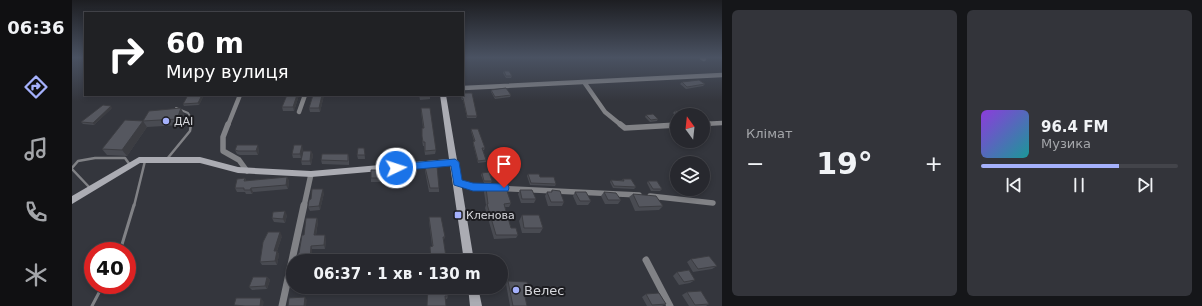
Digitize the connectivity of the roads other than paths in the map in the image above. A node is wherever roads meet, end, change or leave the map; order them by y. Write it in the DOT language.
graph roads {
  1 [pos="722,75"];
  2 [pos="584,82"];
  3 [pos="464,88"];
  4 [pos="240,96"];
  5 [pos="305,96"];
  6 [pos="444,96"];
  7 [pos="176,108"];
  8 [pos="299,112"];
  9 [pos="722,123"];
  10 [pos="710,124"];
  11 [pos="670,125"];
  12 [pos="167,159"];
  13 [pos="142,160"];
  14 [pos="455,162"];
  15 [pos="130,166"];
  16 [pos="72,168"];
  17 [pos="247,171"];
  18 [pos="311,174"];
  19 [pos="458,183"];
  20 [pos="91,188"];
  21 [pos="72,200"];
  22 [pos="713,203"];
  23 [pos="123,242"];
  24 [pos="468,254"];
  25 [pos="646,260"];
  26 [pos="98,294"];
  27 [pos="474,294"];
  28 [pos="92,306"];
  29 [pos="282,306"];
  30 [pos="476,306"];
  31 [pos="670,306"];
  1 -- 2 [label="street"];
  2 -- 3 [label="street"];
  2 -- 11 [label="street"];
  4 -- 17 [label="street"];
  5 -- 8 [label="street"];
  6 -- 14 [label="street"];
  7 -- 12 [label="lane"];
  9 -- 10 [label="street"];
  12 -- 13 [label="street"];
  12 -- 17 [label="street"];
  13 -- 15 [label="street"];
  13 -- 23 [label="lane"];
  14 -- 18 [label="street"];
  14 -- 19 [label="street"];
  15 -- 16 [label="lane"];
  15 -- 20 [label="street"];
  16 -- 20 [label="lane"];
  17 -- 18 [label="street"];
  18 -- 29 [label="street"];
  19 -- 22 [label="street"];
  19 -- 24 [label="street"];
  20 -- 21 [label="street"];
  25 -- 31 [label="street"];
  26 -- 28 [label="lane"];
  27 -- 30 [label="street"];
}
